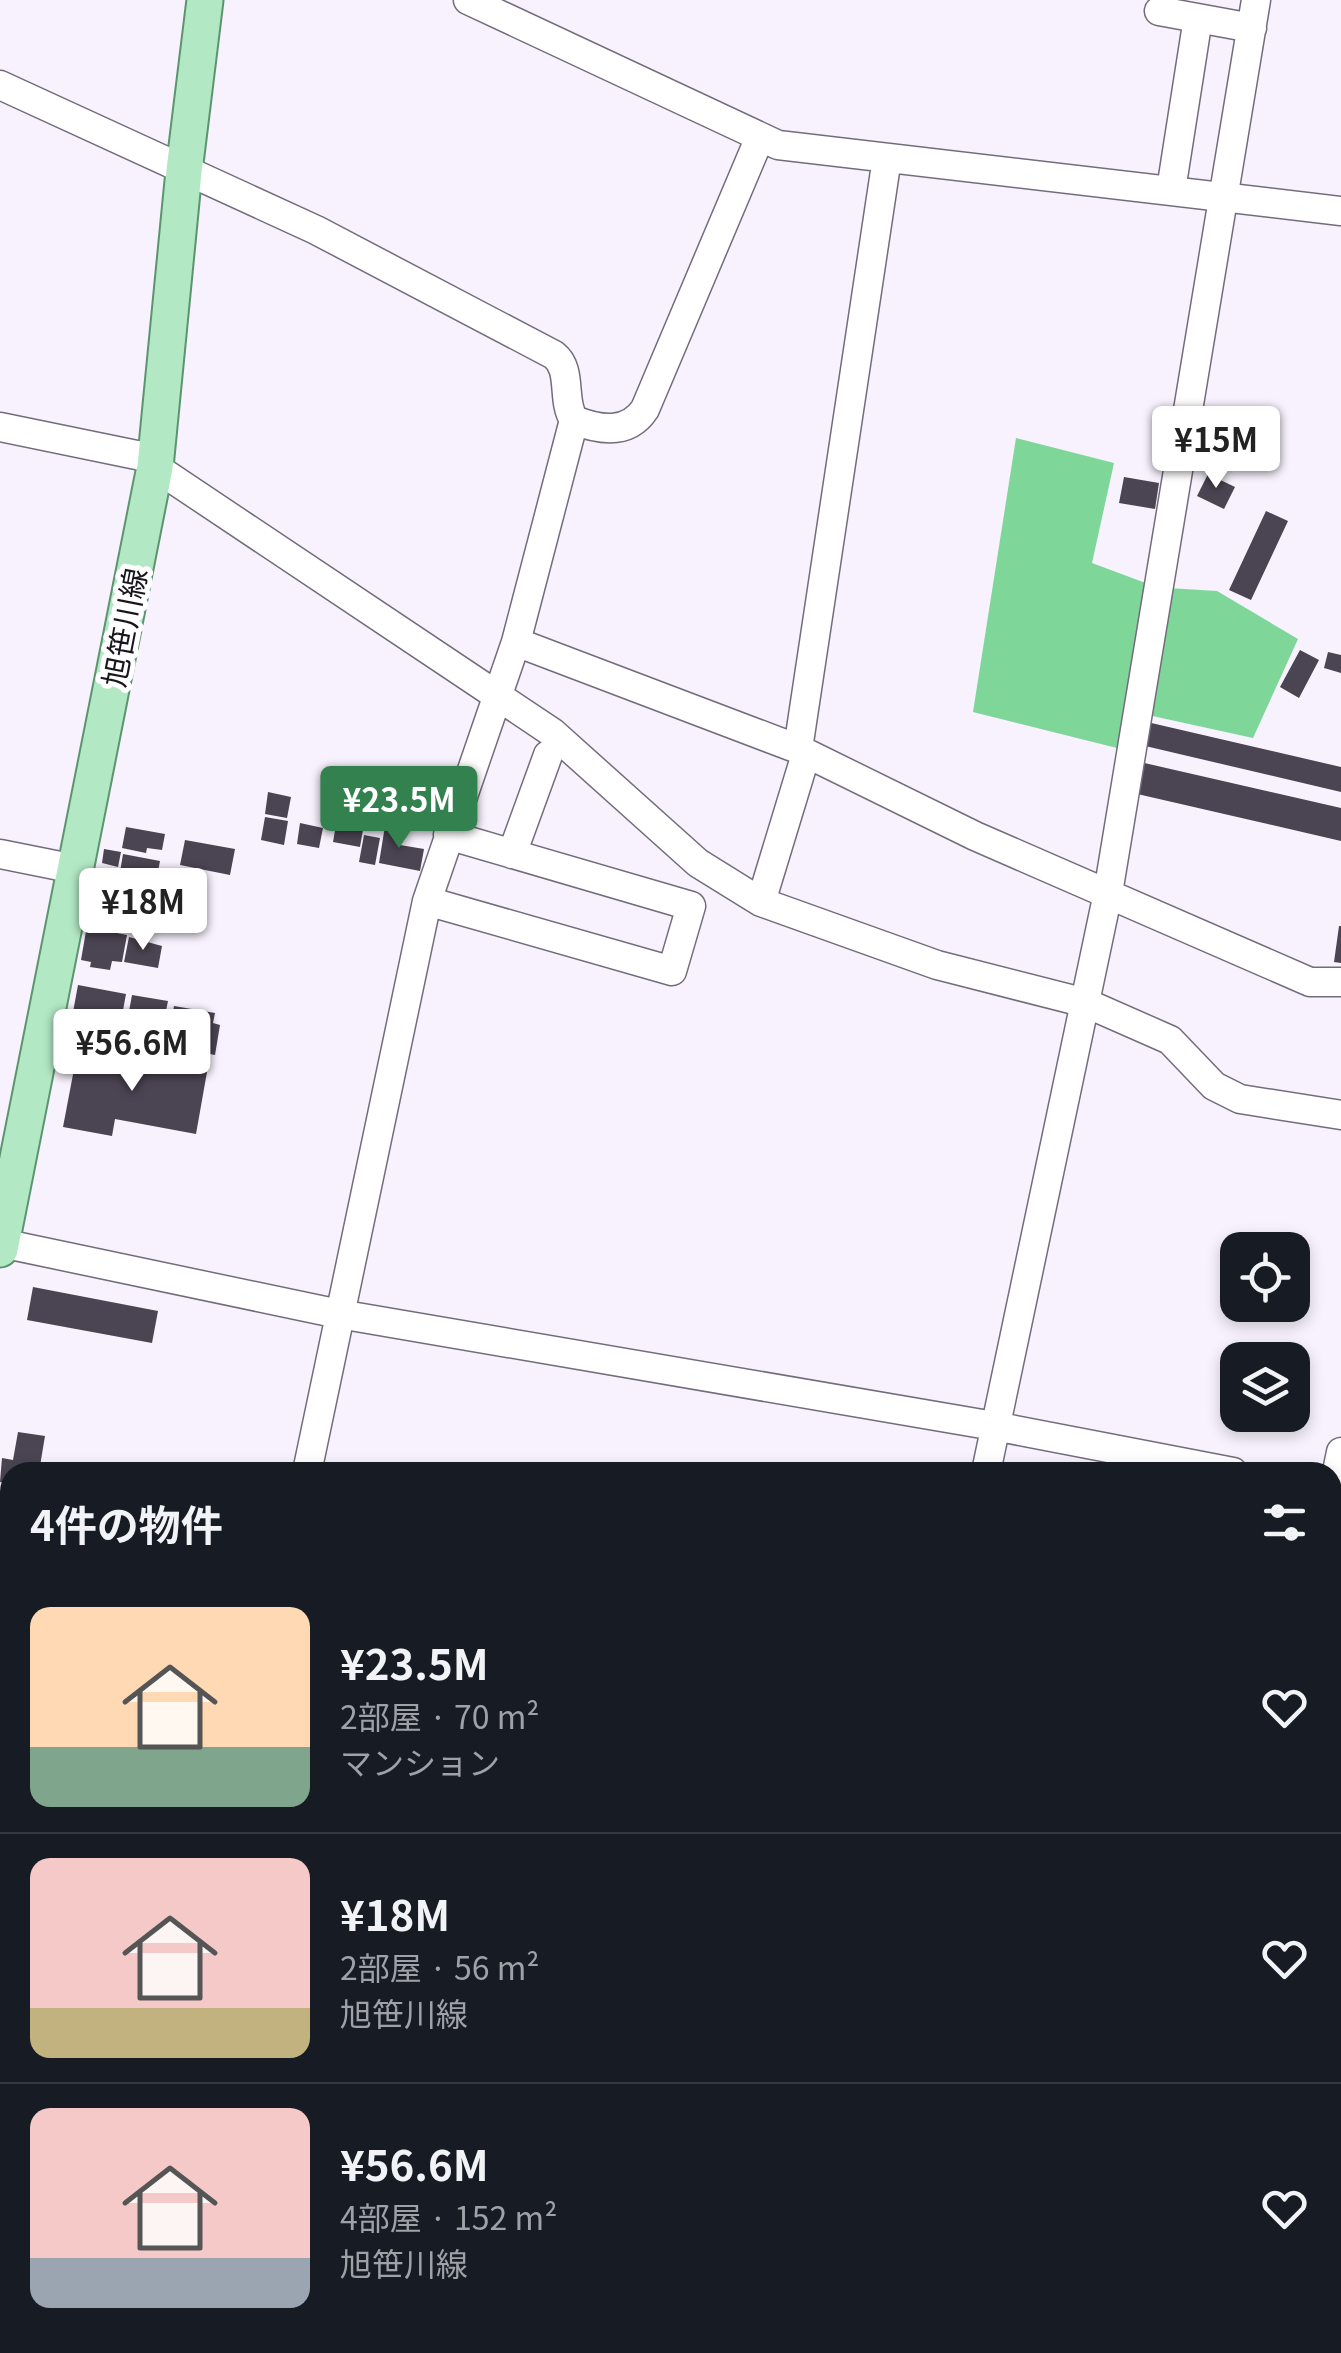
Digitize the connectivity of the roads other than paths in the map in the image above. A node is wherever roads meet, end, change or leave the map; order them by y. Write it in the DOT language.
graph roads {
  1 [pos="204,0"];
  2 [pos="468,0"];
  3 [pos="1256,0"];
  4 [pos="1159,11"];
  5 [pos="1198,18"];
  6 [pos="1252,28"];
  7 [pos="0,85"];
  8 [pos="760,137"];
  9 [pos="887,158"];
  10 [pos="184,172"];
  11 [pos="1171,190"];
  12 [pos="1226,196"];
  13 [pos="1341,211"];
  14 [pos="574,420"];
  15 [pos="0,427"];
  16 [pos="155,463"];
  17 [pos="516,642"];
  18 [pos="497,693"];
  19 [pos="802,752"];
  20 [pos="548,755"];
  21 [pos="448,836"];
  22 [pos="0,854"];
  23 [pos="512,854"];
  24 [pos="76,869"];
  25 [pos="1108,892"];
  26 [pos="427,901"];
  27 [pos="762,902"];
  28 [pos="1341,982"];
  29 [pos="1086,1003"];
  30 [pos="1341,1115"];
  31 [pos="0,1246"];
  32 [pos="340,1314"];
  33 [pos="994,1426"];
  34 [pos="310,1462"];
  35 [pos="988,1462"];
  36 [pos="1181,1462"];
  1 -- 10 [label="main road, 旭笹川線"];
  2 -- 8 [label="street"];
  3 -- 6 [label="street"];
  4 -- 5 [label="street"];
  5 -- 6 [label="street"];
  5 -- 11 [label="street"];
  6 -- 12 [label="street"];
  7 -- 10 [label="street"];
  8 -- 9 [label="street"];
  8 -- 14 [label="street"];
  9 -- 11 [label="street"];
  9 -- 19 [label="street"];
  10 -- 14 [label="street"];
  10 -- 16 [label="main road, 旭笹川線"];
  11 -- 12 [label="street"];
  12 -- 13 [label="street"];
  12 -- 25 [label="street"];
  14 -- 17 [label="street"];
  15 -- 16 [label="street"];
  16 -- 18 [label="street"];
  16 -- 24 [label="main road, 旭笹川線"];
  17 -- 18 [label="street"];
  17 -- 19 [label="street"];
  18 -- 21 [label="street"];
  18 -- 27 [label="street"];
  19 -- 25 [label="street"];
  19 -- 27 [label="street"];
  20 -- 23 [label="street"];
  21 -- 23 [label="street"];
  21 -- 26 [label="street"];
  22 -- 24 [label="street"];
  23 -- 26 [label="street"];
  24 -- 31 [label="main road, 旭笹川線"];
  25 -- 28 [label="street"];
  25 -- 29 [label="street"];
  26 -- 32 [label="street"];
  27 -- 29 [label="street"];
  29 -- 30 [label="street"];
  29 -- 33 [label="street"];
  31 -- 32 [label="street"];
  32 -- 33 [label="street"];
  32 -- 34 [label="street"];
  33 -- 35 [label="street"];
  33 -- 36 [label="street"];
}
